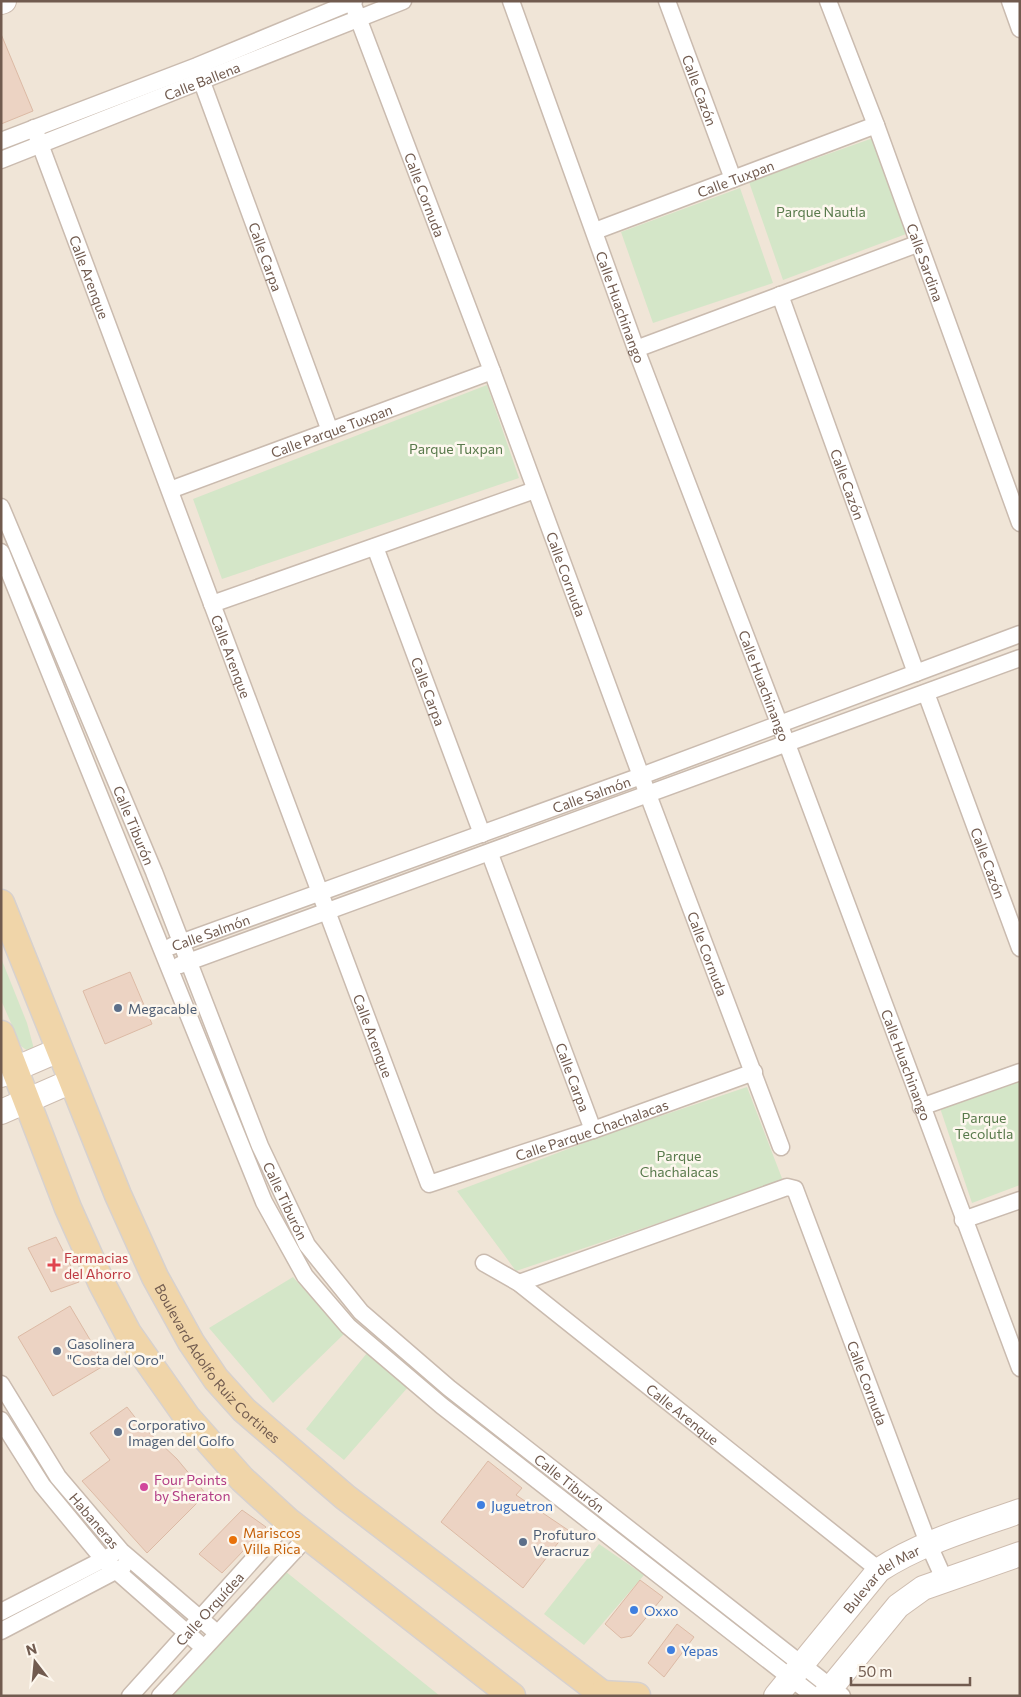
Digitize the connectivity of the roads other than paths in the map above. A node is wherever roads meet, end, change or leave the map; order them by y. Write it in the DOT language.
graph roads {
  1 [pos="403,1"];
  2 [pos="511,1"];
  3 [pos="667,1"];
  4 [pos="828,1"];
  5 [pos="1010,1"];
  6 [pos="353,2"];
  7 [pos="1020,8"];
  8 [pos="360,19"];
  9 [pos="1020,29"];
  10 [pos="202,82"];
  11 [pos="876,125"];
  12 [pos="34,128"];
  13 [pos="1,141"];
  14 [pos="41,145"];
  15 [pos="1,160"];
  16 [pos="733,179"];
  17 [pos="594,231"];
  18 [pos="917,244"];
  19 [pos="780,295"];
  20 [pos="636,349"];
  21 [pos="492,371"];
  22 [pos="330,431"];
  23 [pos="170,490"];
  24 [pos="535,490"];
  25 [pos="1,507"];
  26 [pos="1020,523"];
  27 [pos="375,546"];
  28 [pos="1,552"];
  29 [pos="212,604"];
  30 [pos="1020,634"];
  31 [pos="1020,658"];
  32 [pos="916,673"];
  33 [pos="926,693"];
  34 [pos="779,724"];
  35 [pos="787,744"];
  36 [pos="641,776"];
  37 [pos="648,794"];
  38 [pos="482,834"];
  39 [pos="490,854"];
  40 [pos="320,894"];
  41 [pos="1,903"];
  42 [pos="327,912"];
  43 [pos="182,942"];
  44 [pos="1020,948"];
  45 [pos="163,950"];
  46 [pos="189,961"];
  47 [pos="171,969"];
  48 [pos="1,1034"];
  49 [pos="60,1050"];
  50 [pos="8,1072"];
  51 [pos="754,1072"];
  52 [pos="1020,1072"];
  53 [pos="72,1081"];
  54 [pos="27,1100"];
  55 [pos="921,1107"];
  56 [pos="1,1112"];
  57 [pos="593,1130"];
  58 [pos="781,1147"];
  59 [pos="429,1184"];
  60 [pos="1020,1200"];
  61 [pos="963,1220"];
  62 [pos="484,1263"];
  63 [pos="519,1283"];
  64 [pos="1020,1368"];
  65 [pos="1,1384"];
  66 [pos="1,1420"];
  67 [pos="1020,1511"];
  68 [pos="297,1529"];
  69 [pos="928,1543"];
  70 [pos="120,1550"];
  71 [pos="1020,1554"];
  72 [pos="103,1559"];
  73 [pos="133,1562"];
  74 [pos="879,1570"];
  75 [pos="116,1571"];
  76 [pos="945,1581"];
  77 [pos="1,1612"];
  78 [pos="199,1618"];
  79 [pos="1,1631"];
  80 [pos="186,1632"];
  81 [pos="216,1633"];
  82 [pos="204,1648"];
  83 [pos="796,1671"];
  84 [pos="502,1693"];
  85 [pos="828,1694"];
  86 [pos="604,1695"];
  87 [pos="130,1696"];
  88 [pos="160,1696"];
  89 [pos="637,1696"];
  90 [pos="776,1696"];
  1 -- 8 [label="street, Calle Ballena"];
  2 -- 17 [label="street, Calle Huachinango"];
  3 -- 16 [label="street, Calle Cazón"];
  4 -- 11 [label="street, Calle Sardina"];
  5 -- 7 [label="street"];
  5 -- 9 [label="street"];
  6 -- 8 [label="street, Calle Cornuda"];
  6 -- 12 [label="street, Calle Ballena"];
  8 -- 10 [label="street, Calle Ballena"];
  8 -- 21 [label="street, Calle Cornuda"];
  10 -- 14 [label="street, Calle Ballena"];
  10 -- 22 [label="street, Calle Carpa"];
  11 -- 16 [label="street, Calle Tuxpan"];
  11 -- 18 [label="street, Calle Sardina"];
  12 -- 13 [label="street, Calle Ballena"];
  12 -- 14 [label="street, Calle Arenque"];
  14 -- 15 [label="street, Calle Ballena"];
  14 -- 23 [label="street, Calle Arenque"];
  16 -- 17 [label="street, Calle Tuxpan"];
  17 -- 20 [label="street, Calle Huachinango"];
  18 -- 19 [label="street"];
  18 -- 26 [label="street, Calle Sardina"];
  19 -- 20 [label="street"];
  19 -- 32 [label="street, Calle Cazón"];
  20 -- 34 [label="street, Calle Huachinango"];
  21 -- 22 [label="street, Calle Parque Tuxpan"];
  21 -- 24 [label="street, Calle Cornuda"];
  22 -- 23 [label="street, Calle Parque Tuxpan"];
  23 -- 29 [label="street, Calle Arenque"];
  24 -- 27 [label="street"];
  24 -- 36 [label="street, Calle Cornuda"];
  25 -- 43 [label="street, Calle Tiburón"];
  27 -- 29 [label="street"];
  27 -- 38 [label="street, Calle Carpa"];
  28 -- 45 [label="street, Calle Tiburón"];
  29 -- 40 [label="street, Calle Arenque"];
  30 -- 32 [label="street, Calle Salmón"];
  31 -- 33 [label="street, Calle Salmón"];
  32 -- 34 [label="street, Calle Salmón"];
  33 -- 35 [label="street, Calle Salmón"];
  33 -- 44 [label="street, Calle Cazón"];
  34 -- 35 [label="street, Calle Huachinango"];
  34 -- 36 [label="street, Calle Salmón"];
  35 -- 37 [label="street, Calle Salmón"];
  35 -- 55 [label="street, Calle Huachinango"];
  36 -- 37 [label="street, Calle Cornuda"];
  36 -- 38 [label="street, Calle Salmón"];
  37 -- 39 [label="street, Calle Salmón"];
  37 -- 51 [label="street, Calle Cornuda"];
  38 -- 40 [label="street, Calle Salmón"];
  39 -- 42 [label="street, Calle Salmón"];
  39 -- 57 [label="street, Calle Carpa"];
  40 -- 42 [label="street, Calle Arenque"];
  40 -- 43 [label="street, Calle Salmón"];
  41 -- 49 [label="main road, Boulevard Adolfo Ruiz Cortines"];
  42 -- 46 [label="street, Calle Salmón"];
  42 -- 59 [label="street, Calle Arenque"];
  43 -- 45 [label="street, Calle Salmón"];
  43 -- 46 [label="street, Calle Tiburón"];
  45 -- 47 [label="street, Calle Tiburón"];
  46 -- 47 [label="street, Calle Salmón"];
  46 -- 83 [label="street, Calle Tiburón"];
  47 -- 83 [label="street, Calle Tiburón"];
  48 -- 50 [label="main road"];
  49 -- 50 [label="street"];
  49 -- 53 [label="main road, Boulevard Adolfo Ruiz Cortines"];
  50 -- 54 [label="main road"];
  51 -- 57 [label="street, Calle Parque Chachalacas"];
  51 -- 58 [label="street, Calle Cornuda"];
  52 -- 55 [label="street"];
  53 -- 54 [label="street"];
  53 -- 86 [label="main road, Boulevard Adolfo Ruiz Cortines"];
  54 -- 56 [label="street"];
  54 -- 68 [label="main road"];
  55 -- 61 [label="street, Calle Huachinango"];
  57 -- 59 [label="street, Calle Parque Chachalacas"];
  60 -- 61 [label="street"];
  61 -- 64 [label="street, Calle Huachinango"];
  62 -- 63 [label="street, Calle Arenque"];
  63 -- 69 [label="street, Calle Cornuda"];
  63 -- 74 [label="street, Calle Arenque"];
  65 -- 70 [label="street, Habaneras"];
  66 -- 72 [label="street, Habaneras"];
  67 -- 69 [label="street, Bulevar del Mar"];
  68 -- 78 [label="street, Calle Orquídea"];
  68 -- 81 [label="street, Calle Orquídea"];
  68 -- 84 [label="main road"];
  69 -- 74 [label="street, Bulevar del Mar"];
  69 -- 76 [label="street, Calle Cornuda"];
  70 -- 72 [label="street"];
  70 -- 73 [label="street, Habaneras"];
  71 -- 76 [label="street"];
  72 -- 75 [label="street, Habaneras"];
  72 -- 77 [label="street"];
  73 -- 75 [label="street"];
  73 -- 78 [label="street, Habaneras"];
  74 -- 83 [label="street, Bulevar del Mar"];
  75 -- 79 [label="street"];
  75 -- 80 [label="street, Habaneras"];
  76 -- 85 [label="street"];
  78 -- 80 [label="street, Calle Orquídea"];
  78 -- 81 [label="street, Habaneras"];
  80 -- 82 [label="street, Habaneras"];
  80 -- 87 [label="street, Calle Orquídea"];
  81 -- 82 [label="street, Calle Orquídea"];
  82 -- 88 [label="street, Calle Orquídea"];
  83 -- 85 [label="street, Calle Tiburón"];
  83 -- 90 [label="street, Bulevar del Mar"];
  86 -- 89 [label="main road"];
}
